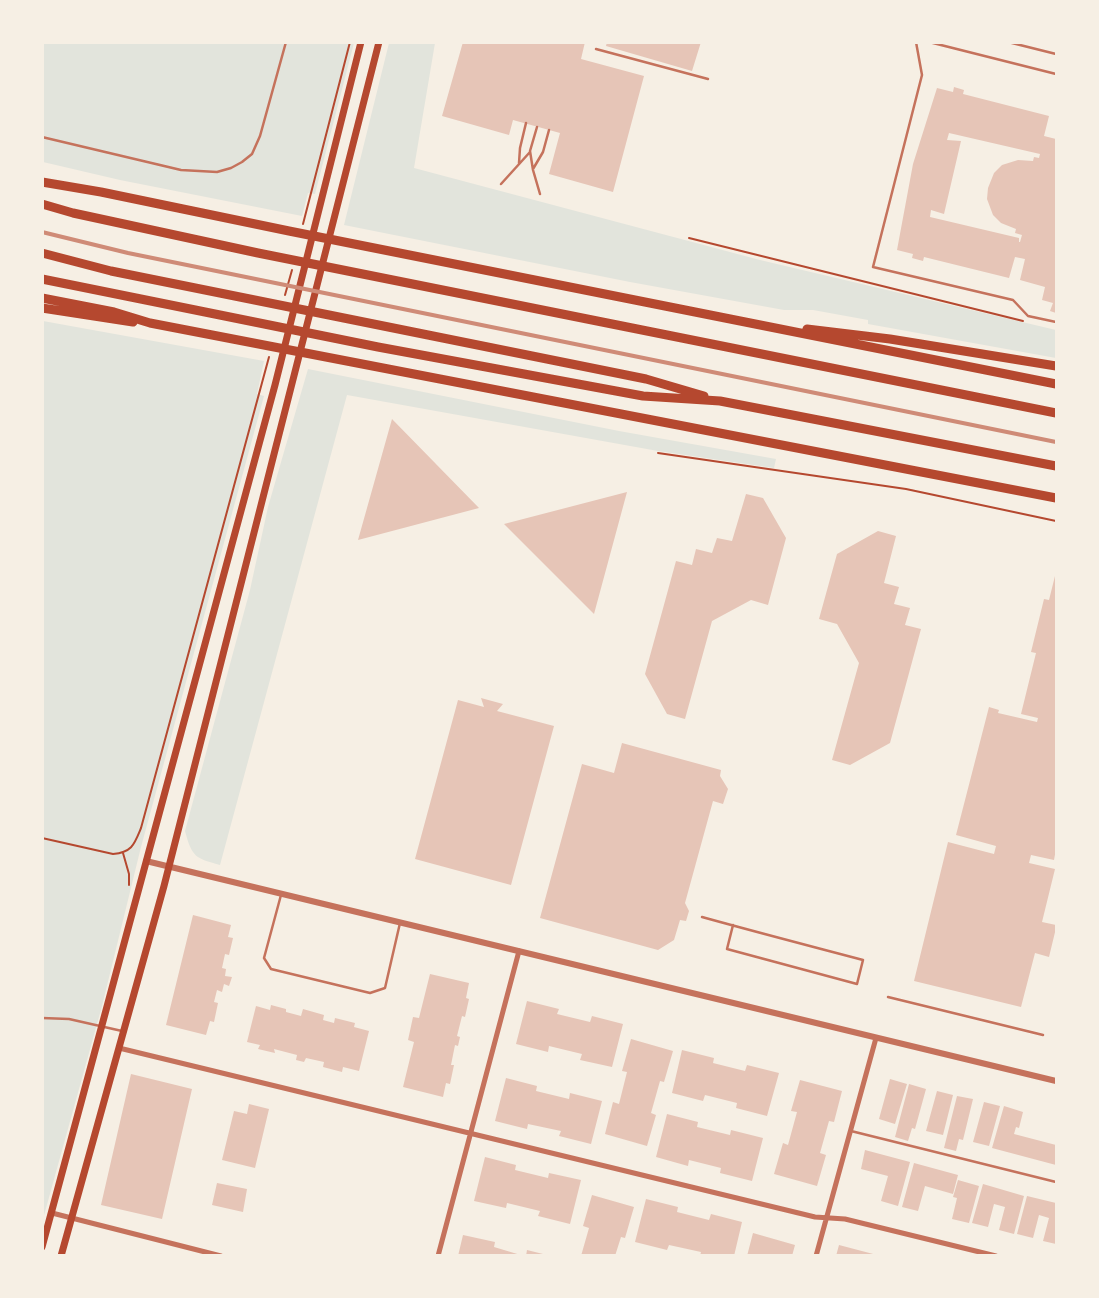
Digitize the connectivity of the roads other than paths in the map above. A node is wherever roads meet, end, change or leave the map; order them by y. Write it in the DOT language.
graph roads {
  1 [pos="286,42"];
  2 [pos="361,42"];
  3 [pos="378,42"];
  4 [pos="916,42"];
  5 [pos="929,42"];
  6 [pos="1008,42"];
  7 [pos="596,49"];
  8 [pos="1056,54"];
  9 [pos="1056,74"];
  10 [pos="708,79"];
  11 [pos="526,123"];
  12 [pos="537,126"];
  13 [pos="549,130"];
  14 [pos="42,137"];
  15 [pos="530,151"];
  16 [pos="519,164"];
  17 [pos="533,170"];
  18 [pos="42,176"];
  19 [pos="42,182"];
  20 [pos="501,184"];
  21 [pos="101,192"];
  22 [pos="540,194"];
  23 [pos="42,204"];
  24 [pos="42,253"];
  25 [pos="42,279"];
  26 [pos="42,298"];
  27 [pos="42,308"];
  28 [pos="747,322"];
  29 [pos="1056,322"];
  30 [pos="150,323"];
  31 [pos="1056,366"];
  32 [pos="1056,384"];
  33 [pos="720,400"];
  34 [pos="1056,413"];
  35 [pos="1056,466"];
  36 [pos="1056,498"];
  37 [pos="146,861"];
  38 [pos="169,866"];
  39 [pos="281,894"];
  40 [pos="702,917"];
  41 [pos="400,922"];
  42 [pos="733,926"];
  43 [pos="519,951"];
  44 [pos="888,997"];
  45 [pos="42,1018"];
  46 [pos="102,1026"];
  47 [pos="123,1031"];
  48 [pos="1043,1035"];
  49 [pos="876,1038"];
  50 [pos="119,1048"];
  51 [pos="1056,1081"];
  52 [pos="851,1131"];
  53 [pos="471,1133"];
  54 [pos="1056,1182"];
  55 [pos="52,1213"];
  56 [pos="71,1218"];
  57 [pos="827,1218"];
  58 [pos="42,1247"];
  59 [pos="61,1256"];
  60 [pos="221,1256"];
  61 [pos="438,1256"];
  62 [pos="816,1256"];
  63 [pos="996,1256"];
  1 -- 14 [label="lane"];
  2 -- 37 [label="main road"];
  3 -- 38 [label="main road"];
  4 -- 29 [label="lane"];
  5 -- 9 [label="lane"];
  6 -- 8 [label="lane"];
  7 -- 10 [label="lane"];
  11 -- 16 [label="lane"];
  12 -- 15 [label="lane"];
  13 -- 17 [label="lane"];
  15 -- 16 [label="lane"];
  15 -- 17 [label="lane"];
  16 -- 20 [label="lane"];
  17 -- 22 [label="lane"];
  18 -- 21 [label="highway"];
  19 -- 21 [label="highway"];
  21 -- 28 [label="highway"];
  23 -- 34 [label="highway"];
  24 -- 33 [label="highway"];
  25 -- 33 [label="highway"];
  26 -- 30 [label="highway"];
  27 -- 30 [label="highway"];
  28 -- 31 [label="highway"];
  28 -- 32 [label="highway"];
  30 -- 36 [label="highway"];
  33 -- 35 [label="highway"];
  37 -- 38 [label="street"];
  37 -- 46 [label="main road"];
  38 -- 39 [label="street"];
  38 -- 47 [label="main road"];
  39 -- 41 [label="street"];
  39 -- 41 [label="lane"];
  40 -- 42 [label="lane"];
  41 -- 43 [label="street"];
  42 -- 42 [label="lane"];
  43 -- 49 [label="street"];
  43 -- 53 [label="street"];
  44 -- 48 [label="lane"];
  45 -- 46 [label="lane"];
  46 -- 47 [label="lane"];
  46 -- 55 [label="main road"];
  47 -- 50 [label="main road"];
  49 -- 51 [label="street"];
  49 -- 52 [label="street"];
  50 -- 53 [label="street"];
  50 -- 56 [label="main road"];
  52 -- 54 [label="lane"];
  52 -- 57 [label="street"];
  53 -- 57 [label="street"];
  53 -- 61 [label="street"];
  55 -- 56 [label="street"];
  55 -- 58 [label="main road"];
  56 -- 59 [label="main road"];
  56 -- 60 [label="street"];
  57 -- 62 [label="street"];
  57 -- 63 [label="street"];
}
